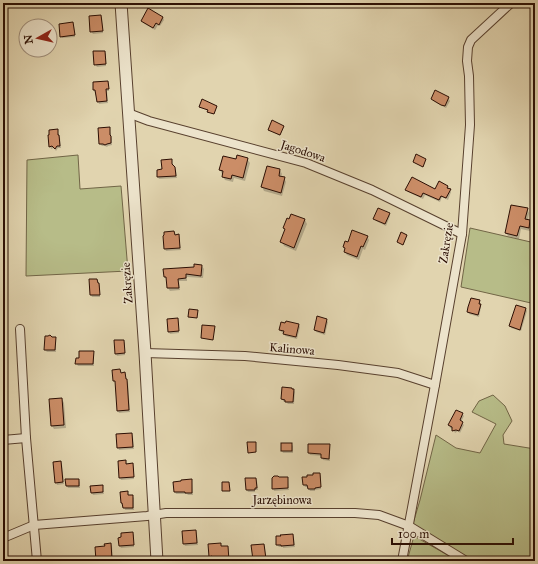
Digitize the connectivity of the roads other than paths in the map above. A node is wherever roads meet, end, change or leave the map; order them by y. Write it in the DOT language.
graph roads {
  1 [pos="121,3"];
  2 [pos="511,3"];
  3 [pos="128,113"];
  4 [pos="462,234"];
  5 [pos="20,330"];
  6 [pos="145,353"];
  7 [pos="435,385"];
  8 [pos="26,438"];
  9 [pos="3,440"];
  10 [pos="154,514"];
  11 [pos="34,525"];
  12 [pos="409,526"];
  13 [pos="3,538"];
  14 [pos="37,561"];
  15 [pos="157,561"];
  16 [pos="402,561"];
  17 [pos="466,561"];
  1 -- 3 [label="street, Zakręzie"];
  2 -- 4 [label="street, Zakręzie"];
  3 -- 4 [label="street, Jagodowa"];
  3 -- 6 [label="street, Zakręzie"];
  4 -- 7 [label="street, Zakręzie"];
  5 -- 8 [label="street"];
  6 -- 7 [label="street, Kalinowa"];
  6 -- 10 [label="street, Zakręzie"];
  7 -- 12 [label="street, Zakręzie"];
  8 -- 9 [label="street"];
  8 -- 11 [label="street"];
  10 -- 11 [label="street, Jarzębinowa"];
  10 -- 12 [label="street, Jarzębinowa"];
  10 -- 15 [label="street, Zakręzie"];
  11 -- 13 [label="street, Jarzębinowa"];
  11 -- 14 [label="street"];
  12 -- 16 [label="street, Zakręzie"];
  12 -- 17 [label="street"];
}
